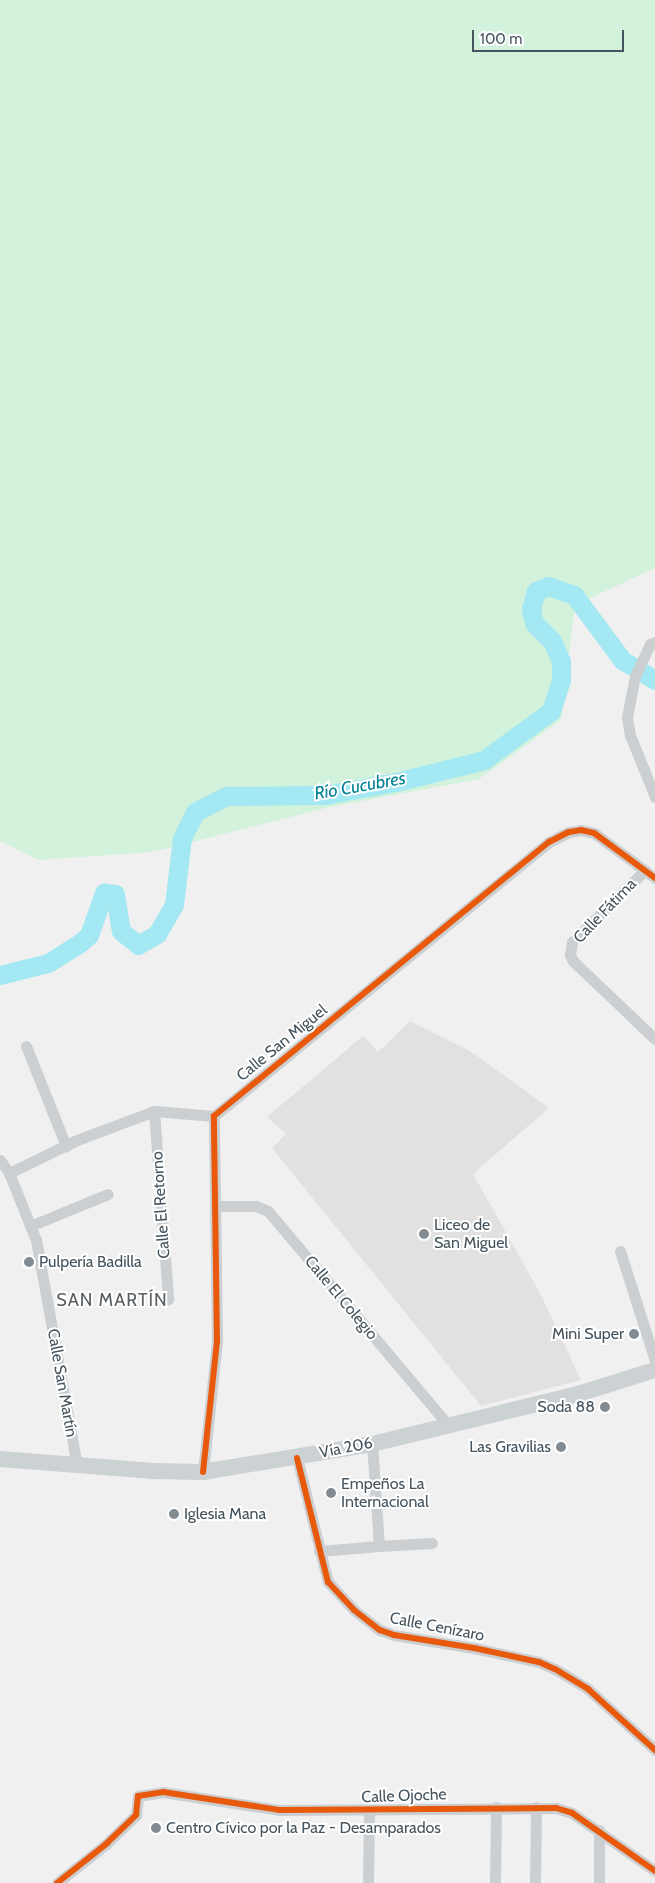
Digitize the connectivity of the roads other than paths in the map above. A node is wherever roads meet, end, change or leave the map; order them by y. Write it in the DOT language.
graph roads {
  1 [pos="655,642"];
  2 [pos="655,797"];
  3 [pos="645,870"];
  4 [pos="655,878"];
  5 [pos="655,1039"];
  6 [pos="26,1046"];
  7 [pos="154,1111"];
  8 [pos="214,1116"];
  9 [pos="66,1146"];
  10 [pos="0,1160"];
  11 [pos="8,1173"];
  12 [pos="108,1194"];
  13 [pos="217,1206"];
  14 [pos="30,1226"];
  15 [pos="620,1251"];
  16 [pos="168,1299"];
  17 [pos="655,1360"];
  18 [pos="655,1370"];
  19 [pos="448,1425"];
  20 [pos="372,1444"];
  21 [pos="297,1458"];
  22 [pos="0,1459"];
  23 [pos="77,1466"];
  24 [pos="204,1472"];
  25 [pos="432,1543"];
  26 [pos="378,1546"];
  27 [pos="319,1551"];
  28 [pos="655,1750"];
  29 [pos="496,1807"];
  30 [pos="536,1807"];
  31 [pos="369,1811"];
  32 [pos="599,1830"];
  33 [pos="655,1871"];
  34 [pos="57,1883"];
  35 [pos="368,1883"];
  36 [pos="495,1883"];
  37 [pos="535,1883"];
  38 [pos="599,1883"];
  1 -- 2 [label="street"];
  3 -- 4 [label="street, Calle San Miguel"];
  3 -- 5 [label="street, Calle Fátima"];
  3 -- 8 [label="street, Calle San Miguel"];
  6 -- 9 [label="street"];
  7 -- 8 [label="street"];
  7 -- 9 [label="street"];
  7 -- 16 [label="street, Calle El Retorno"];
  8 -- 13 [label="street"];
  9 -- 11 [label="street"];
  10 -- 11 [label="street, Calle San Martín"];
  11 -- 14 [label="street, Calle San Martín"];
  12 -- 14 [label="street"];
  13 -- 19 [label="street, Calle El Colegio"];
  13 -- 24 [label="street"];
  14 -- 23 [label="street, Calle San Martín"];
  15 -- 17 [label="street"];
  18 -- 19 [label="main road, Vía 206"];
  19 -- 20 [label="main road, Vía 206"];
  20 -- 21 [label="main road, Vía 206"];
  20 -- 26 [label="street"];
  21 -- 24 [label="main road, Vía 206"];
  21 -- 27 [label="street, Calle Cenízaro"];
  22 -- 23 [label="main road, Vía 206"];
  23 -- 24 [label="main road, Vía 206"];
  25 -- 26 [label="street"];
  26 -- 27 [label="street"];
  27 -- 28 [label="street, Calle Cenízaro"];
  29 -- 30 [label="street, Calle Ojoche"];
  29 -- 31 [label="street, Calle Ojoche"];
  29 -- 36 [label="street"];
  30 -- 32 [label="street, Calle Ojoche"];
  30 -- 37 [label="street"];
  31 -- 34 [label="street, Calle Ojoche"];
  31 -- 35 [label="street"];
  32 -- 33 [label="street, Calle Ojoche"];
  32 -- 38 [label="street"];
}
